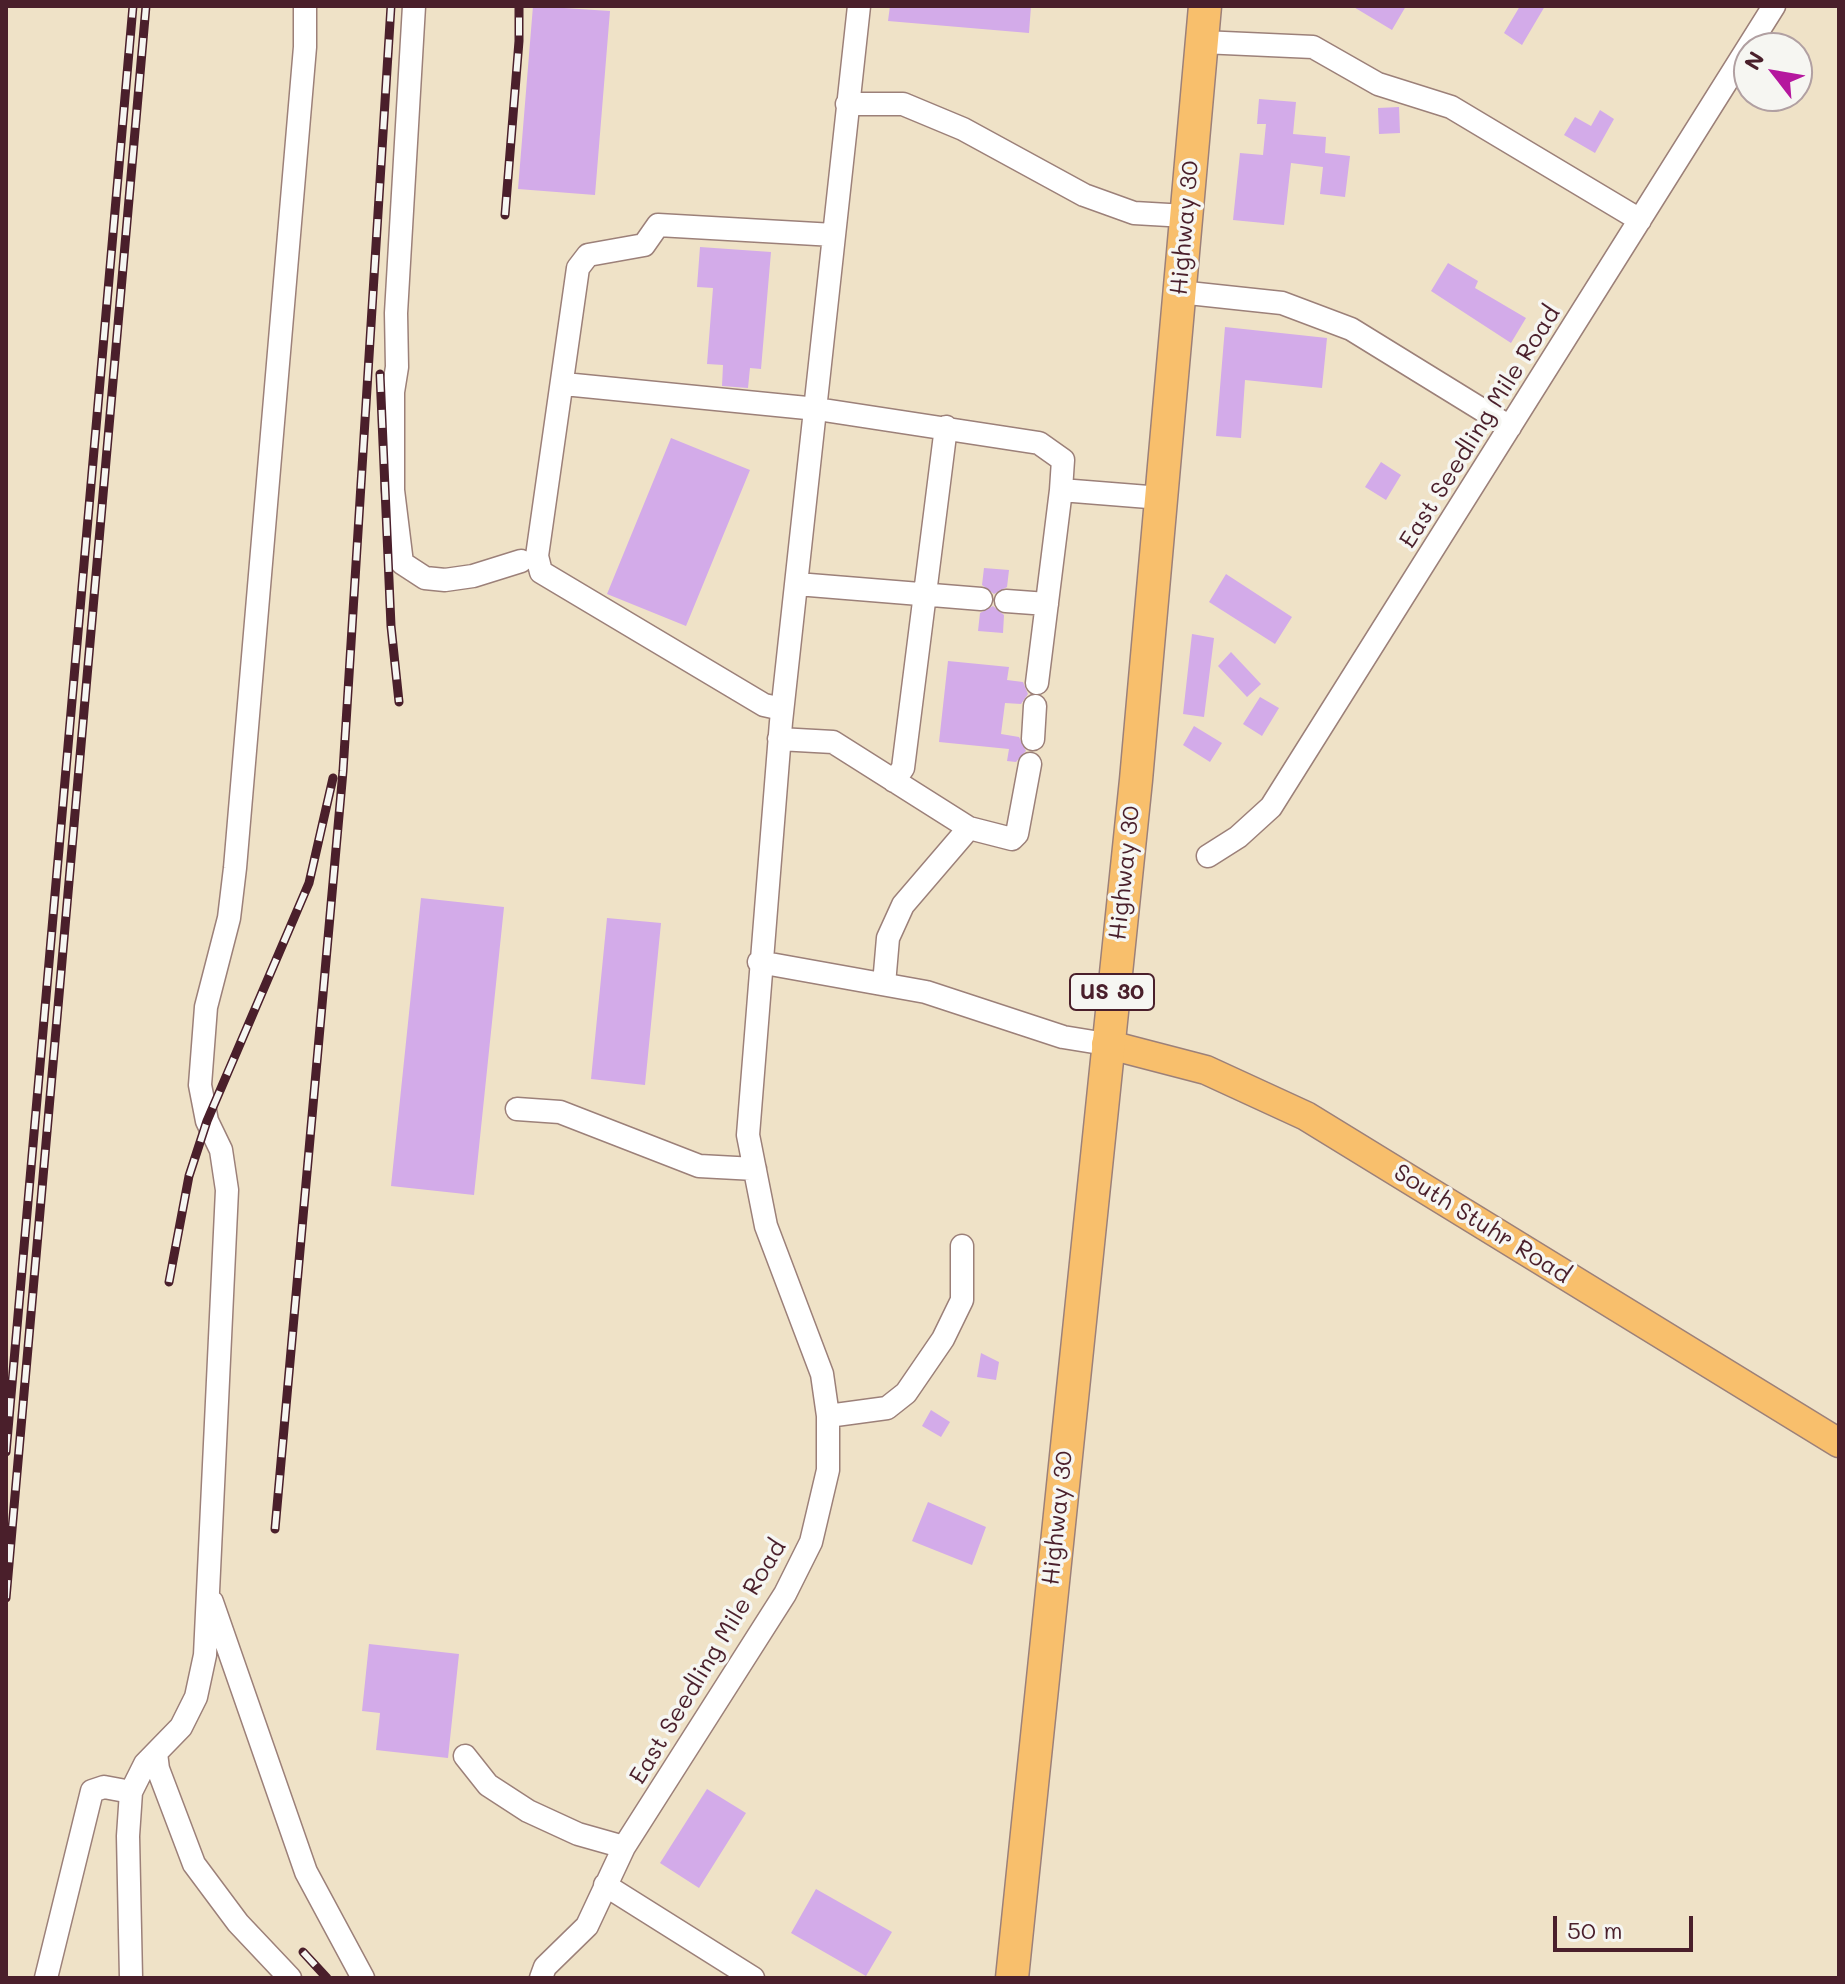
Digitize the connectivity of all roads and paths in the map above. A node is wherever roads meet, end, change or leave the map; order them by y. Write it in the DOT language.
graph roads {
  1 [pos="305,6"];
  2 [pos="414,6"];
  3 [pos="859,6"];
  4 [pos="1205,6"];
  5 [pos="1774,6"];
  6 [pos="1202,42"];
  7 [pos="847,104"];
  8 [pos="1186,216"];
  9 [pos="1640,220"];
  10 [pos="834,235"];
  11 [pos="1179,292"];
  12 [pos="564,384"];
  13 [pos="817,409"];
  14 [pos="946,427"];
  15 [pos="1510,427"];
  16 [pos="1061,490"];
  17 [pos="1161,498"];
  18 [pos="521,561"];
  19 [pos="797,584"];
  20 [pos="927,595"];
  21 [pos="981,599"];
  22 [pos="1006,601"];
  23 [pos="1047,604"];
  24 [pos="782,709"];
  25 [pos="779,739"];
  26 [pos="1033,739"];
  27 [pos="1030,764"];
  28 [pos="894,781"];
  29 [pos="969,828"];
  30 [pos="1208,856"];
  31 [pos="759,962"];
  32 [pos="884,984"];
  33 [pos="1106,1044"];
  34 [pos="517,1109"];
  35 [pos="755,1169"];
  36 [pos="962,1246"];
  37 [pos="828,1416"];
  38 [pos="1839,1443"];
  39 [pos="209,1594"];
  40 [pos="156,1753"];
  41 [pos="465,1756"];
  42 [pos="131,1792"];
  43 [pos="624,1847"];
  44 [pos="605,1885"];
  45 [pos="46,1978"];
  46 [pos="131,1978"];
  47 [pos="290,1978"];
  48 [pos="363,1978"];
  49 [pos="541,1978"];
  50 [pos="753,1978"];
  51 [pos="1012,1978"];
  1 -- 39 [label="street"];
  2 -- 18 [label="street"];
  3 -- 7 [label="street, East Seedling Mile Road"];
  4 -- 6 [label="highway, Highway 30 / US 30"];
  5 -- 9 [label="street, East Seedling Mile Road"];
  6 -- 8 [label="highway, Highway 30 / US 30"];
  6 -- 9 [label="street"];
  7 -- 8 [label="street"];
  7 -- 10 [label="street, East Seedling Mile Road"];
  8 -- 11 [label="highway, Highway 30 / US 30"];
  9 -- 15 [label="street, East Seedling Mile Road"];
  10 -- 12 [label="street"];
  10 -- 13 [label="street, East Seedling Mile Road"];
  11 -- 15 [label="street"];
  11 -- 17 [label="highway, Highway 30 / US 30"];
  12 -- 13 [label="street"];
  12 -- 24 [label="street"];
  13 -- 14 [label="street"];
  13 -- 19 [label="street, East Seedling Mile Road"];
  14 -- 16 [label="street"];
  14 -- 20 [label="street"];
  15 -- 30 [label="street, East Seedling Mile Road"];
  16 -- 17 [label="street"];
  16 -- 23 [label="street"];
  17 -- 33 [label="highway, Highway 30 / US 30"];
  19 -- 20 [label="street"];
  19 -- 24 [label="street, East Seedling Mile Road"];
  20 -- 21 [label="street"];
  20 -- 28 [label="street"];
  22 -- 23 [label="street"];
  23 -- 26 [label="street"];
  24 -- 25 [label="street, East Seedling Mile Road"];
  25 -- 28 [label="street"];
  25 -- 31 [label="street, East Seedling Mile Road"];
  27 -- 29 [label="street"];
  28 -- 29 [label="street"];
  29 -- 32 [label="street"];
  31 -- 32 [label="street"];
  31 -- 35 [label="street, East Seedling Mile Road"];
  32 -- 33 [label="street"];
  33 -- 38 [label="main road, South Stuhr Road"];
  33 -- 51 [label="highway, Highway 30 / US 30"];
  34 -- 35 [label="street"];
  35 -- 37 [label="street, East Seedling Mile Road"];
  36 -- 37 [label="street"];
  37 -- 43 [label="street, East Seedling Mile Road"];
  39 -- 40 [label="street"];
  39 -- 48 [label="street"];
  40 -- 42 [label="street"];
  40 -- 47 [label="street"];
  41 -- 43 [label="street"];
  42 -- 45 [label="street"];
  42 -- 46 [label="street"];
  43 -- 44 [label="street, East Seedling Mile Road"];
  44 -- 49 [label="street, East Seedling Mile Road"];
  44 -- 50 [label="street"];
}
